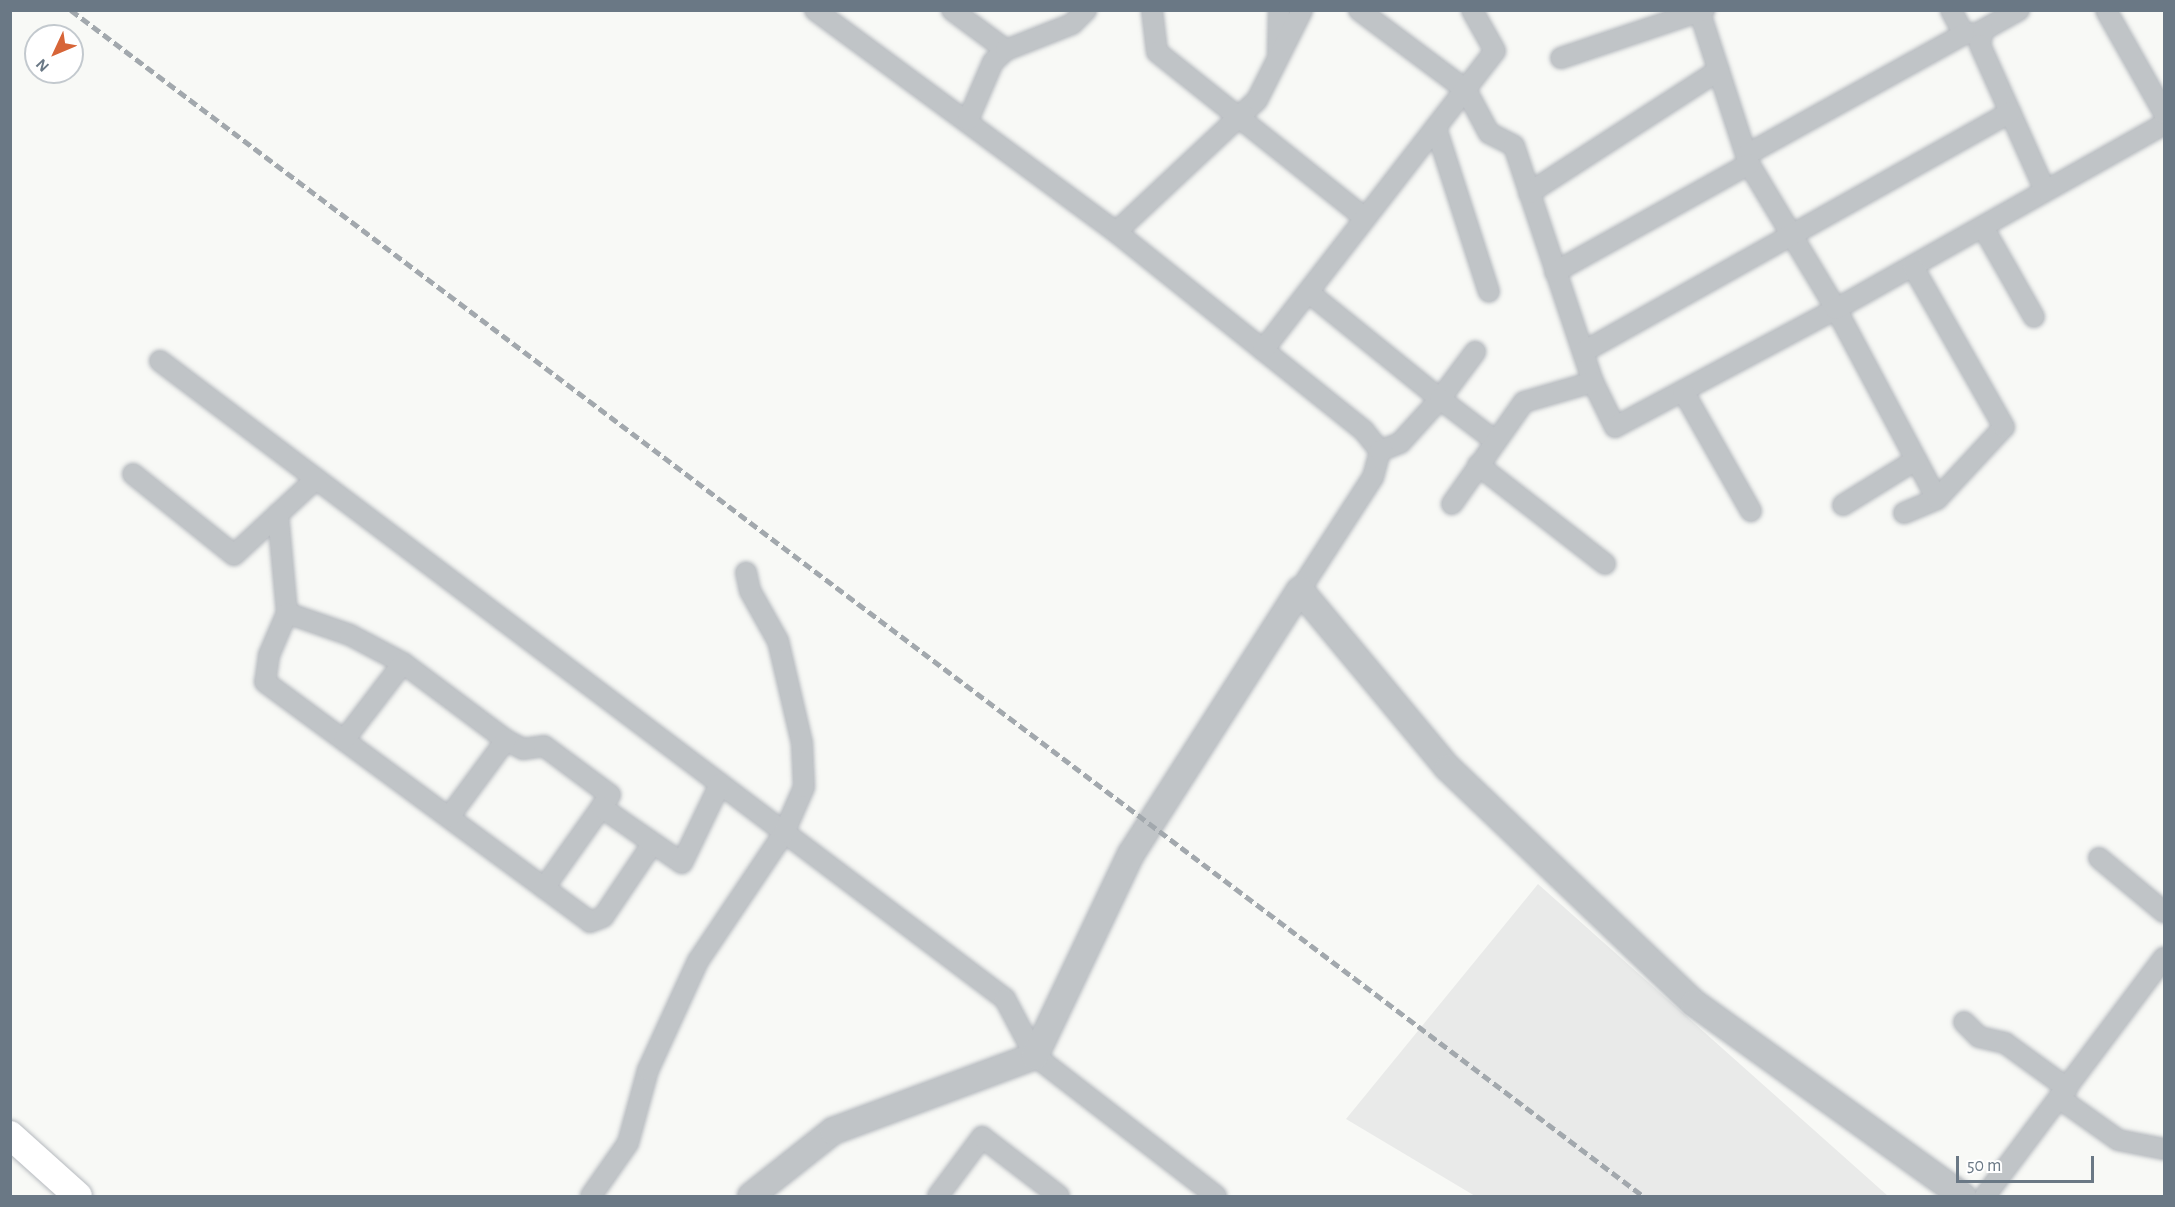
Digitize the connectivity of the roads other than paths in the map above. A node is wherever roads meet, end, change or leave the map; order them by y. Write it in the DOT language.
graph roads {
  1 [pos="952,10"];
  2 [pos="1086,10"];
  3 [pos="1152,10"];
  4 [pos="1279,10"];
  5 [pos="1302,10"];
  6 [pos="1359,10"];
  7 [pos="1472,10"];
  8 [pos="1951,10"];
  9 [pos="2106,10"];
  10 [pos="816,11"];
  11 [pos="1701,11"];
  12 [pos="2015,12"];
  13 [pos="1973,32"];
  14 [pos="1006,50"];
  15 [pos="1561,58"];
  16 [pos="1278,59"];
  17 [pos="1719,70"];
  18 [pos="1466,90"];
  19 [pos="2010,112"];
  20 [pos="2164,113"];
  21 [pos="1239,117"];
  22 [pos="968,120"];
  23 [pos="2164,124"];
  24 [pos="1436,128"];
  25 [pos="1747,160"];
  26 [pos="2045,190"];
  27 [pos="1530,193"];
  28 [pos="1365,218"];
  29 [pos="1984,229"];
  30 [pos="1116,232"];
  31 [pos="1789,232"];
  32 [pos="1913,267"];
  33 [pos="1555,272"];
  34 [pos="1308,292"];
  35 [pos="1489,292"];
  36 [pos="1836,309"];
  37 [pos="2034,317"];
  38 [pos="1263,350"];
  39 [pos="1475,352"];
  40 [pos="1583,352"];
  41 [pos="160,362"];
  42 [pos="1593,382"];
  43 [pos="1683,391"];
  44 [pos="1440,399"];
  45 [pos="1494,440"];
  46 [pos="1380,451"];
  47 [pos="1916,459"];
  48 [pos="1478,465"];
  49 [pos="133,474"];
  50 [pos="316,479"];
  51 [pos="1937,499"];
  52 [pos="1452,504"];
  53 [pos="1843,505"];
  54 [pos="1751,511"];
  55 [pos="1904,513"];
  56 [pos="278,514"];
  57 [pos="1605,564"];
  58 [pos="746,572"];
  59 [pos="1300,590"];
  60 [pos="287,613"];
  61 [pos="404,663"];
  62 [pos="344,740"];
  63 [pos="506,740"];
  64 [pos="720,784"];
  65 [pos="601,807"];
  66 [pos="449,817"];
  67 [pos="784,833"];
  68 [pos="653,843"];
  69 [pos="2099,858"];
  70 [pos="544,888"];
  71 [pos="2164,912"];
  72 [pos="2164,957"];
  73 [pos="1964,1022"];
  74 [pos="1035,1056"];
  75 [pos="2063,1093"];
  76 [pos="12,1141"];
  77 [pos="2164,1149"];
  78 [pos="1205,1193"];
  79 [pos="946,1194"];
  80 [pos="78,1197"];
  81 [pos="591,1197"];
  82 [pos="751,1197"];
  83 [pos="1059,1197"];
  84 [pos="1963,1197"];
  85 [pos="1985,1197"];
  1 -- 14 [label="street"];
  2 -- 14 [label="street"];
  3 -- 21 [label="street"];
  4 -- 16 [label="street"];
  5 -- 16 [label="street"];
  6 -- 18 [label="street"];
  7 -- 18 [label="street"];
  8 -- 13 [label="street"];
  9 -- 20 [label="street"];
  10 -- 22 [label="street"];
  11 -- 15 [label="street"];
  11 -- 17 [label="street"];
  12 -- 13 [label="street"];
  13 -- 19 [label="street"];
  13 -- 25 [label="street"];
  14 -- 22 [label="street"];
  16 -- 21 [label="street"];
  17 -- 25 [label="street"];
  17 -- 27 [label="street"];
  18 -- 24 [label="street"];
  18 -- 27 [label="street"];
  19 -- 26 [label="street"];
  19 -- 31 [label="street"];
  21 -- 28 [label="street"];
  21 -- 30 [label="street"];
  22 -- 30 [label="street"];
  23 -- 26 [label="street"];
  24 -- 28 [label="street"];
  24 -- 35 [label="street"];
  25 -- 31 [label="street"];
  25 -- 33 [label="street"];
  26 -- 29 [label="street"];
  27 -- 33 [label="street"];
  28 -- 34 [label="street"];
  29 -- 32 [label="street"];
  29 -- 37 [label="street"];
  30 -- 38 [label="street"];
  31 -- 36 [label="street"];
  31 -- 40 [label="street"];
  32 -- 36 [label="street"];
  32 -- 51 [label="street"];
  33 -- 40 [label="street"];
  34 -- 38 [label="street"];
  34 -- 44 [label="street"];
  36 -- 43 [label="street"];
  36 -- 47 [label="street"];
  38 -- 46 [label="street"];
  39 -- 44 [label="street"];
  40 -- 42 [label="street"];
  41 -- 50 [label="street"];
  42 -- 43 [label="street"];
  42 -- 45 [label="street"];
  43 -- 54 [label="street"];
  44 -- 45 [label="street"];
  44 -- 46 [label="street"];
  45 -- 48 [label="street"];
  46 -- 59 [label="street"];
  47 -- 51 [label="street"];
  47 -- 53 [label="street"];
  48 -- 52 [label="street"];
  48 -- 57 [label="street"];
  49 -- 56 [label="street"];
  50 -- 56 [label="street"];
  50 -- 64 [label="street"];
  51 -- 55 [label="street"];
  56 -- 60 [label="street"];
  58 -- 67 [label="street"];
  59 -- 74 [label="street"];
  59 -- 84 [label="street"];
  60 -- 61 [label="street"];
  60 -- 62 [label="street"];
  61 -- 62 [label="street"];
  61 -- 63 [label="street"];
  62 -- 66 [label="street"];
  63 -- 65 [label="street"];
  63 -- 66 [label="street"];
  64 -- 67 [label="street"];
  64 -- 68 [label="street"];
  65 -- 68 [label="street"];
  65 -- 70 [label="street"];
  66 -- 70 [label="street"];
  67 -- 74 [label="street"];
  67 -- 81 [label="street"];
  68 -- 70 [label="street"];
  69 -- 71 [label="street"];
  72 -- 75 [label="street"];
  73 -- 75 [label="street"];
  74 -- 78 [label="street"];
  74 -- 82 [label="street"];
  75 -- 77 [label="street"];
  75 -- 85 [label="street"];
  76 -- 80 [label="main road"];
  79 -- 83 [label="street"];
}
